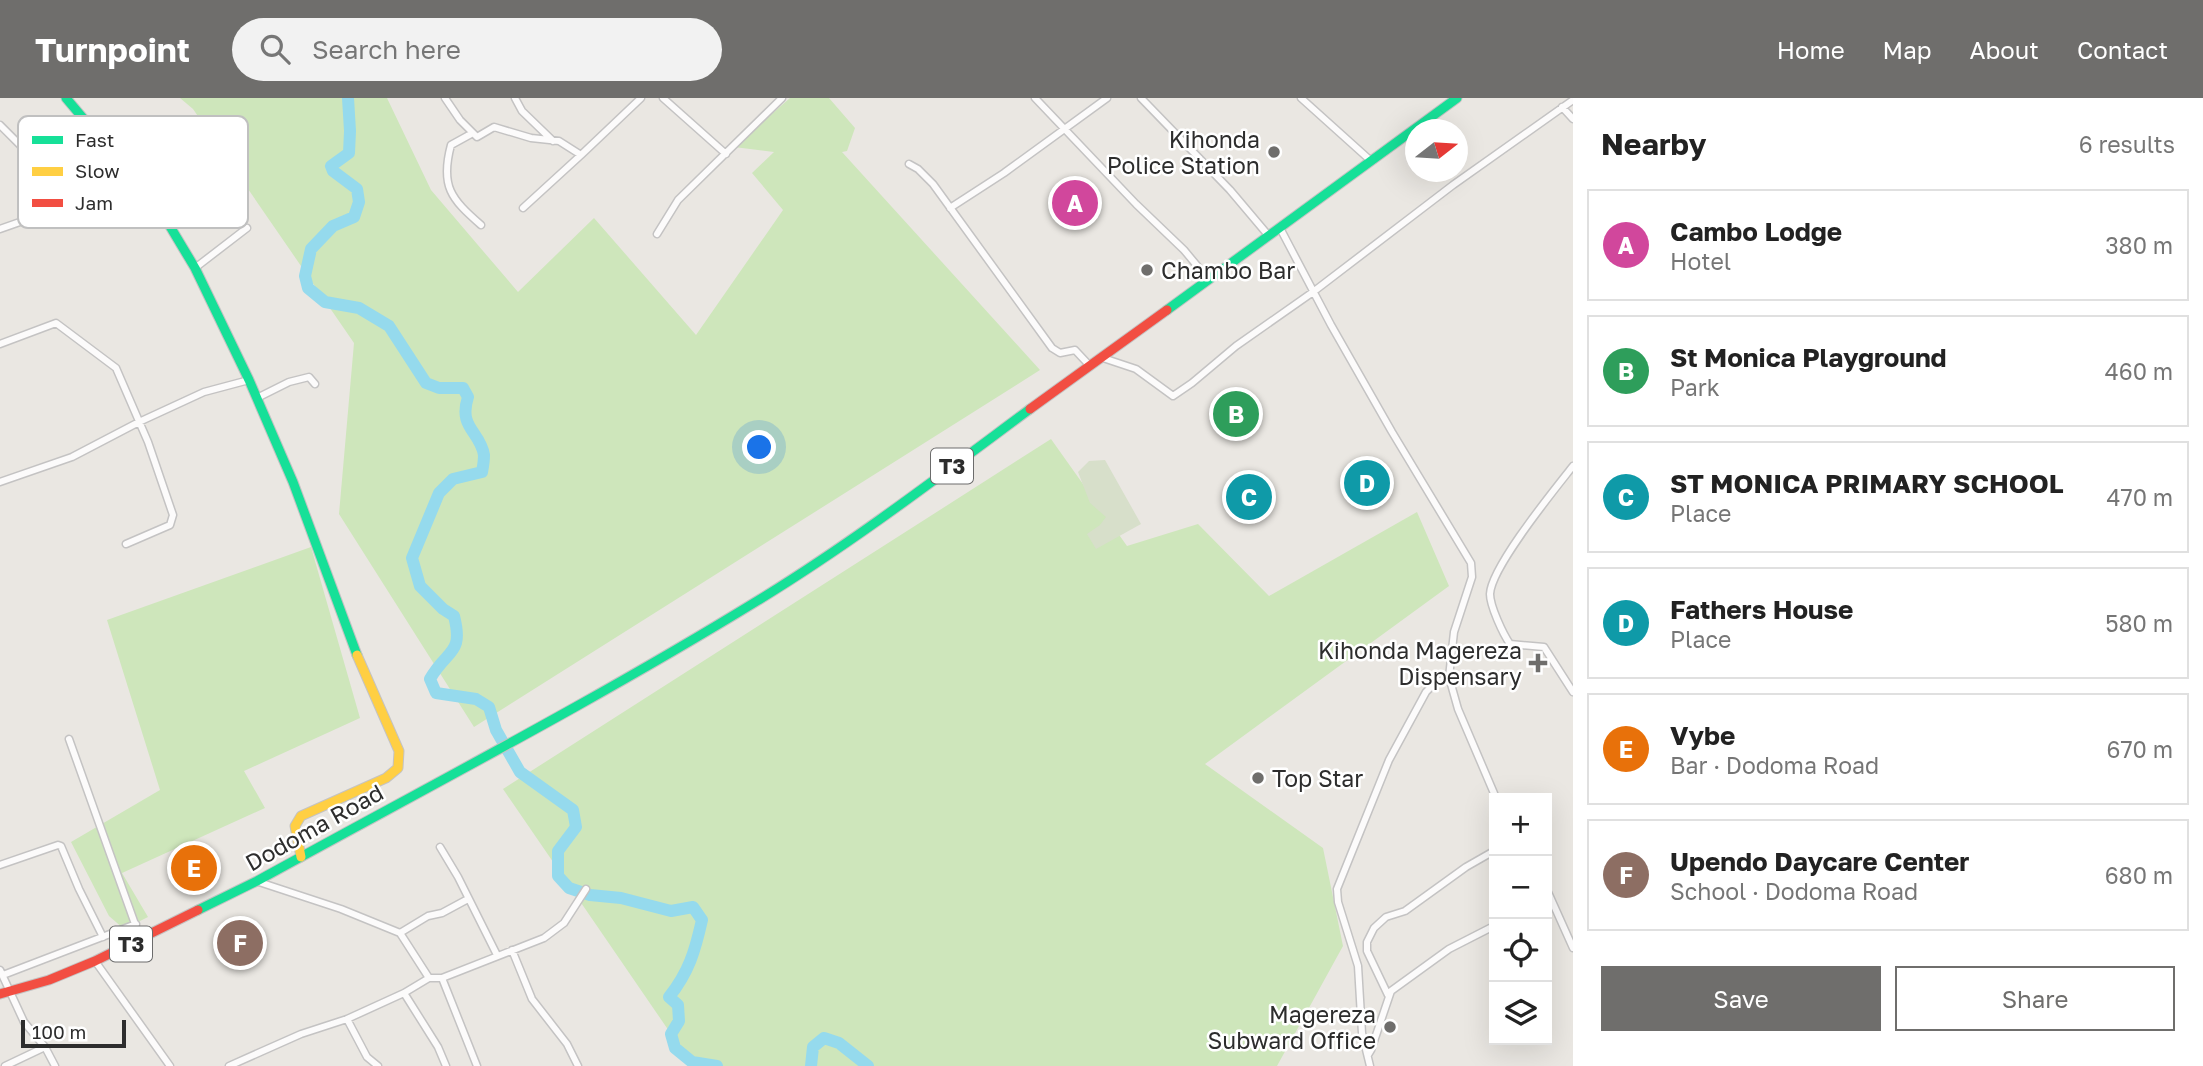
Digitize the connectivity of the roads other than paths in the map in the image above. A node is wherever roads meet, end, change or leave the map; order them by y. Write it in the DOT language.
graph roads {
  1 [pos="65,98"];
  2 [pos="444,98"];
  3 [pos="514,98"];
  4 [pos="641,98"];
  5 [pos="663,98"];
  6 [pos="782,98"];
  7 [pos="1035,98"];
  8 [pos="1107,98"];
  9 [pos="1142,98"];
  10 [pos="1301,98"];
  11 [pos="1457,98"];
  12 [pos="1573,100"];
  13 [pos="1562,107"];
  14 [pos="80,116"];
  15 [pos="1573,119"];
  16 [pos="0,125"];
  17 [pos="1065,129"];
  18 [pos="471,134"];
  19 [pos="553,141"];
  20 [pos="18,143"];
  21 [pos="726,154"];
  22 [pos="581,155"];
  23 [pos="1372,162"];
  24 [pos="909,164"];
  25 [pos="523,208"];
  26 [pos="950,208"];
  27 [pos="18,222"];
  28 [pos="481,225"];
  29 [pos="172,228"];
  30 [pos="247,228"];
  31 [pos="1280,228"];
  32 [pos="0,229"];
  33 [pos="657,234"];
  34 [pos="1269,236"];
  35 [pos="195,268"];
  36 [pos="1209,280"];
  37 [pos="1313,292"];
  38 [pos="0,344"];
  39 [pos="1101,358"];
  40 [pos="1090,366"];
  41 [pos="249,380"];
  42 [pos="315,384"];
  43 [pos="257,398"];
  44 [pos="139,422"];
  45 [pos="1573,466"];
  46 [pos="0,482"];
  47 [pos="126,544"];
  48 [pos="1449,677"];
  49 [pos="1573,692"];
  50 [pos="69,739"];
  51 [pos="1494,793"];
  52 [pos="440,848"];
  53 [pos="1489,854"];
  54 [pos="301,857"];
  55 [pos="0,865"];
  56 [pos="257,881"];
  57 [pos="586,889"];
  58 [pos="468,899"];
  59 [pos="1552,899"];
  60 [pos="1552,902"];
  61 [pos="1555,904"];
  62 [pos="136,924"];
  63 [pos="1489,929"];
  64 [pos="400,933"];
  65 [pos="103,937"];
  66 [pos="141,940"];
  67 [pos="1573,948"];
  68 [pos="512,950"];
  69 [pos="497,955"];
  70 [pos="94,961"];
  71 [pos="1,972"];
  72 [pos="429,978"];
  73 [pos="442,978"];
  74 [pos="5,993"];
  75 [pos="404,993"];
  76 [pos="1388,995"];
  77 [pos="347,1019"];
  78 [pos="45,1047"];
  79 [pos="1368,1055"];
  80 [pos="5,1066"];
  81 [pos="55,1066"];
  82 [pos="170,1066"];
  83 [pos="229,1066"];
  84 [pos="378,1066"];
  85 [pos="446,1066"];
  86 [pos="477,1066"];
  87 [pos="578,1066"];
  88 [pos="1370,1066"];
  1 -- 14 [label="main road"];
  2 -- 18 [label="street"];
  3 -- 19 [label="street"];
  4 -- 22 [label="street"];
  5 -- 21 [label="street"];
  6 -- 21 [label="street"];
  7 -- 17 [label="street"];
  8 -- 17 [label="street"];
  9 -- 34 [label="street"];
  10 -- 23 [label="street"];
  11 -- 23 [label="main road, T3"];
  12 -- 13 [label="street"];
  13 -- 15 [label="street"];
  13 -- 37 [label="street"];
  16 -- 20 [label="street"];
  17 -- 26 [label="street"];
  17 -- 36 [label="street"];
  18 -- 19 [label="street"];
  18 -- 28 [label="street"];
  19 -- 22 [label="street"];
  21 -- 33 [label="street"];
  22 -- 25 [label="street"];
  23 -- 31 [label="main road, T3"];
  24 -- 26 [label="street"];
  26 -- 40 [label="street"];
  27 -- 32 [label="street"];
  29 -- 35 [label="main road"];
  30 -- 35 [label="street"];
  31 -- 34 [label="main road, T3"];
  31 -- 37 [label="street"];
  34 -- 36 [label="main road, T3"];
  35 -- 41 [label="main road"];
  36 -- 39 [label="main road, T3"];
  37 -- 39 [label="street"];
  37 -- 48 [label="street"];
  38 -- 44 [label="street"];
  39 -- 40 [label="main road, T3"];
  40 -- 54 [label="main road, Dodoma Road / T3"];
  41 -- 43 [label="main road"];
  41 -- 44 [label="street"];
  42 -- 43 [label="street"];
  43 -- 54 [label="main road"];
  44 -- 46 [label="street"];
  44 -- 47 [label="street"];
  45 -- 49 [label="street"];
  48 -- 51 [label="street"];
  48 -- 79 [label="street"];
  50 -- 62 [label="street"];
  52 -- 58 [label="street"];
  53 -- 76 [label="street"];
  54 -- 56 [label="main road, Dodoma Road / T3"];
  55 -- 65 [label="street"];
  56 -- 64 [label="street"];
  56 -- 66 [label="main road, Dodoma Road / T3"];
  57 -- 68 [label="street"];
  58 -- 64 [label="street"];
  58 -- 69 [label="street"];
  59 -- 61 [label="street"];
  60 -- 61 [label="street"];
  61 -- 67 [label="street"];
  62 -- 65 [label="street"];
  62 -- 66 [label="street"];
  63 -- 76 [label="street"];
  64 -- 72 [label="street"];
  65 -- 71 [label="street"];
  66 -- 70 [label="main road, Dodoma Road / T3"];
  68 -- 69 [label="street"];
  68 -- 87 [label="street"];
  69 -- 73 [label="street"];
  70 -- 74 [label="main road, Dodoma Road / T3"];
  70 -- 82 [label="street"];
  71 -- 74 [label="street"];
  72 -- 73 [label="street"];
  72 -- 75 [label="street"];
  73 -- 86 [label="street"];
  74 -- 78 [label="street"];
  75 -- 77 [label="street"];
  75 -- 85 [label="street"];
  76 -- 79 [label="street"];
  77 -- 83 [label="street"];
  77 -- 84 [label="street"];
  78 -- 80 [label="street"];
  78 -- 81 [label="street"];
  79 -- 88 [label="street"];
}
